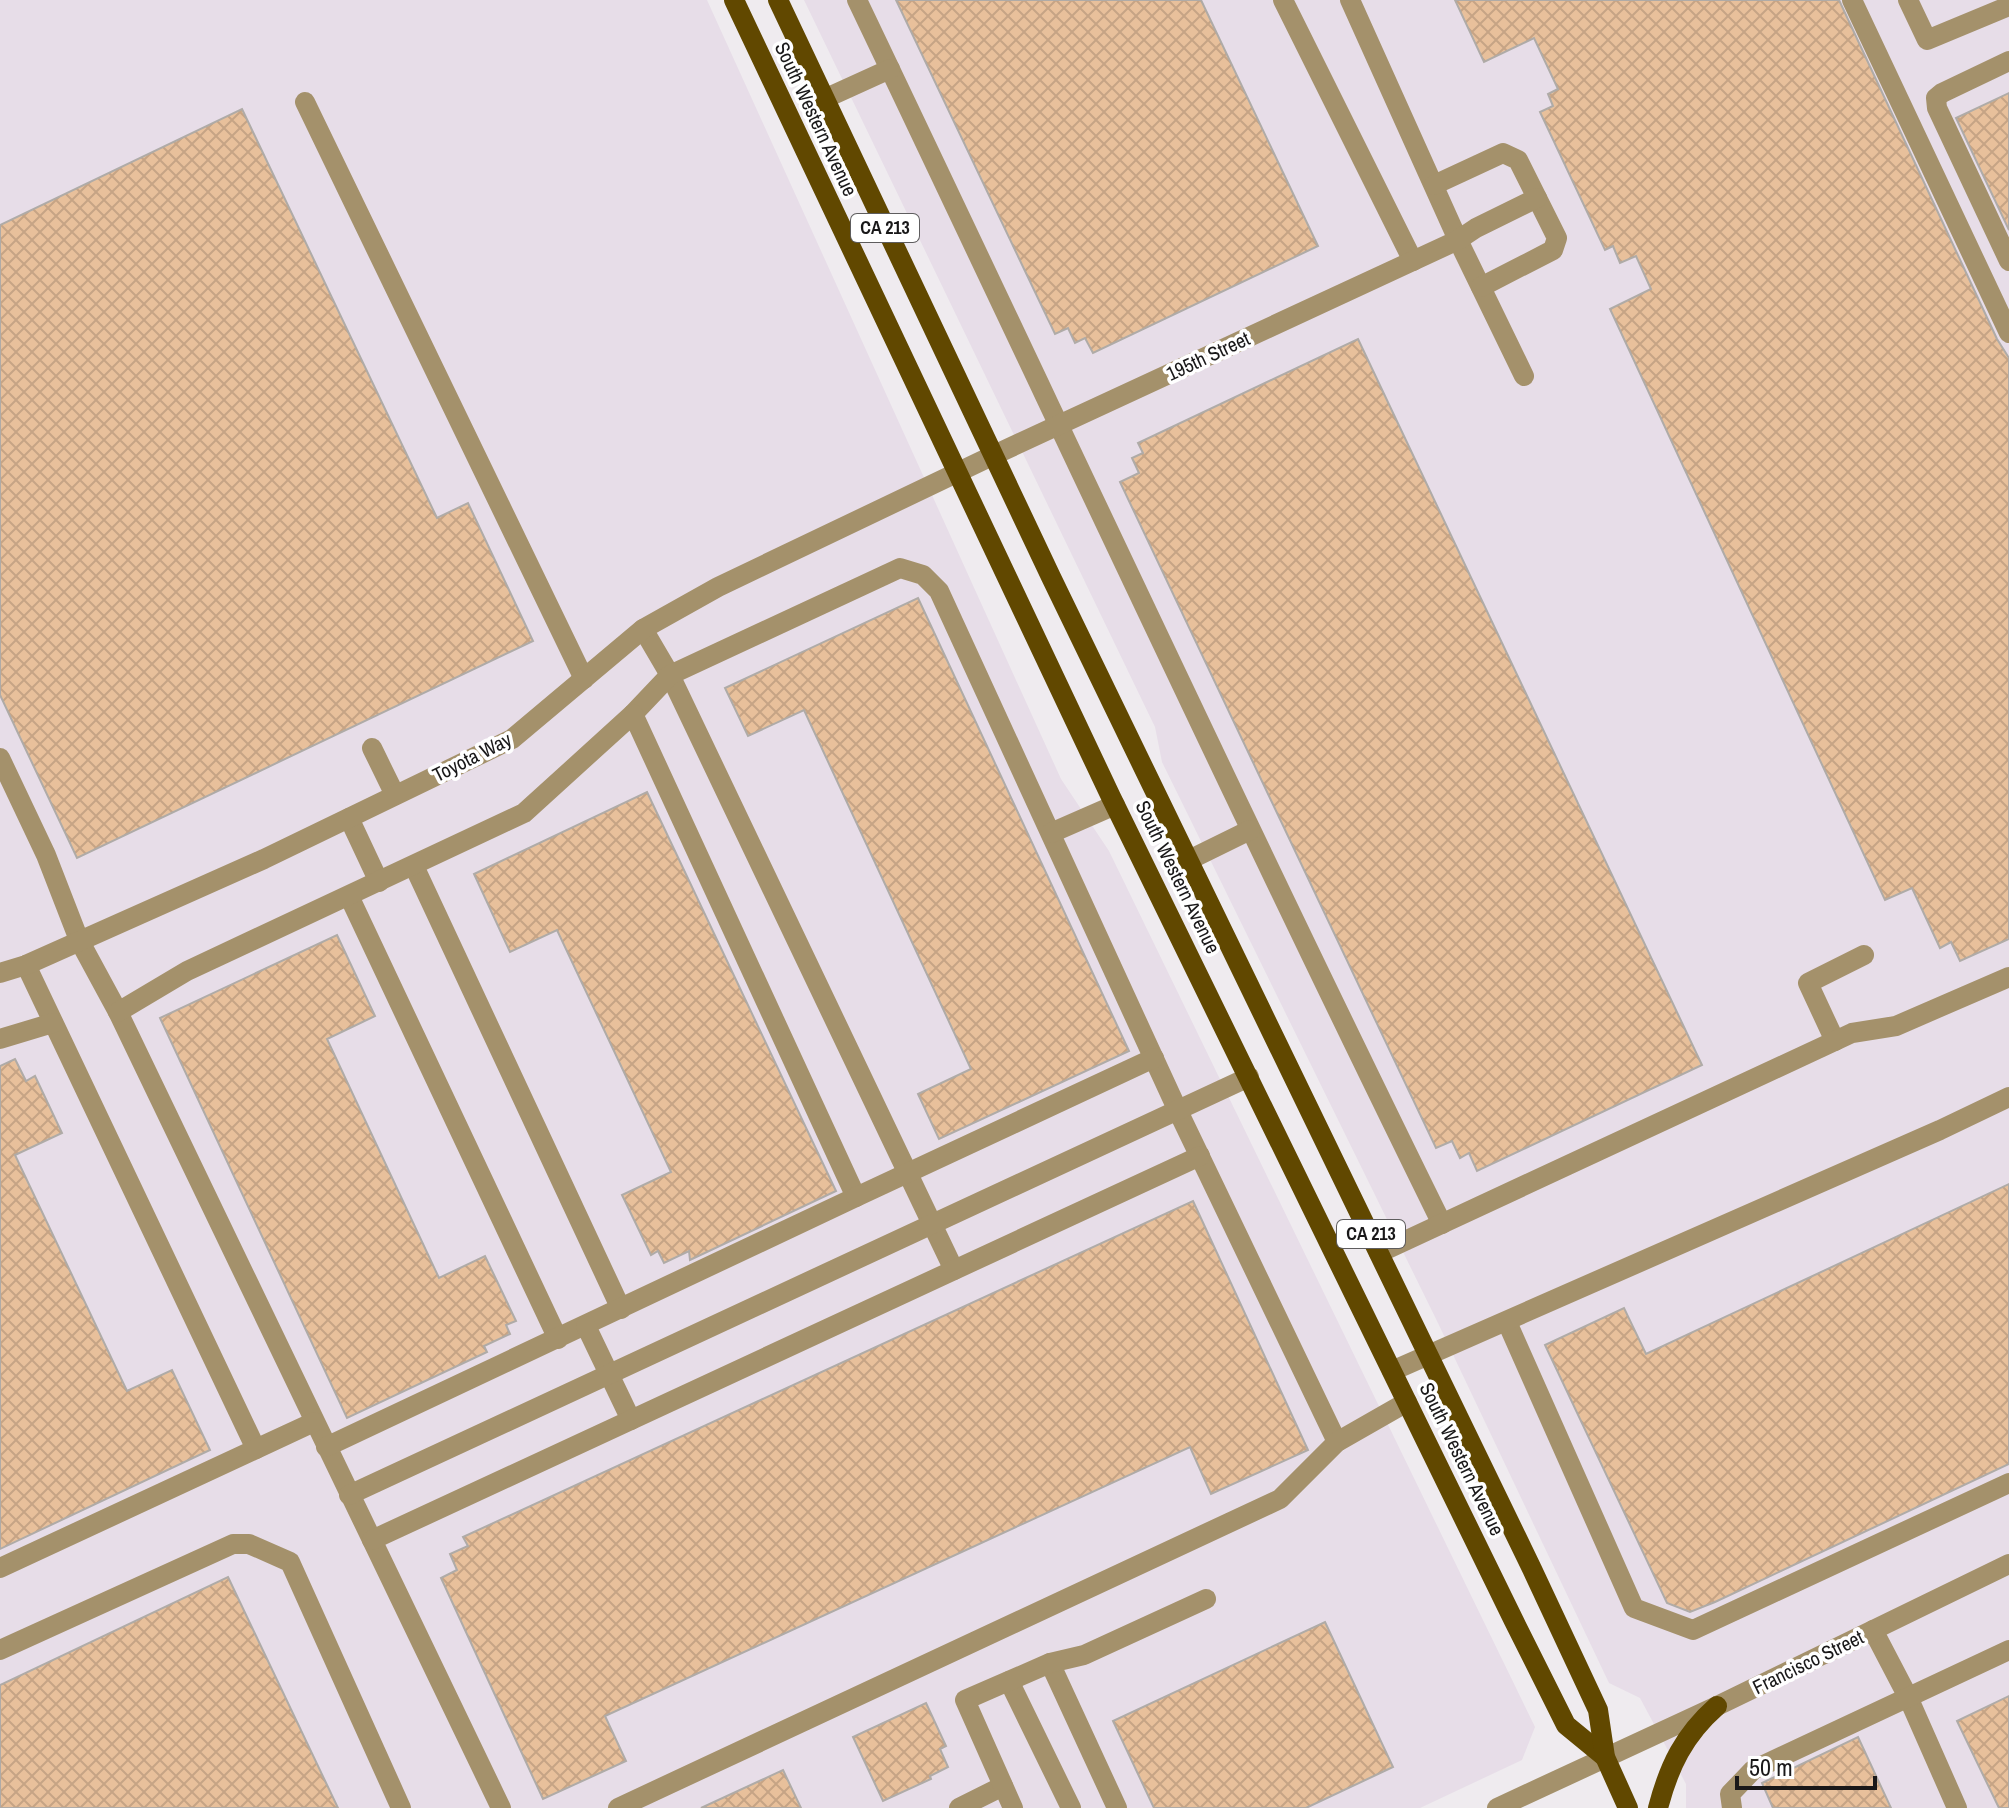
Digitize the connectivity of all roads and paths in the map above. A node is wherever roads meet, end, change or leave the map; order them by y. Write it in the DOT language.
graph roads {
  1 [pos="734,0"];
  2 [pos="778,0"];
  3 [pos="857,0"];
  4 [pos="1283,0"];
  5 [pos="1350,0"];
  6 [pos="1852,0"];
  7 [pos="1908,0"];
  8 [pos="2009,6"];
  9 [pos="2009,61"];
  10 [pos="890,69"];
  11 [pos="824,99"];
  12 [pos="305,102"];
  13 [pos="1434,185"];
  14 [pos="1537,198"];
  15 [pos="1458,240"];
  16 [pos="1413,261"];
  17 [pos="2009,261"];
  18 [pos="1481,287"];
  19 [pos="2009,333"];
  20 [pos="1524,376"];
  21 [pos="1060,425"];
  22 [pos="994,455"];
  23 [pos="958,473"];
  24 [pos="643,629"];
  25 [pos="670,675"];
  26 [pos="584,679"];
  27 [pos="633,714"];
  28 [pos="372,748"];
  29 [pos="0,758"];
  30 [pos="395,795"];
  31 [pos="1115,805"];
  32 [pos="349,818"];
  33 [pos="1250,830"];
  34 [pos="1051,833"];
  35 [pos="1189,860"];
  36 [pos="414,866"];
  37 [pos="379,882"];
  38 [pos="349,896"];
  39 [pos="79,940"];
  40 [pos="1864,955"];
  41 [pos="26,965"];
  42 [pos="0,973"];
  43 [pos="2009,977"];
  44 [pos="118,1012"];
  45 [pos="53,1023"];
  46 [pos="0,1039"];
  47 [pos="1835,1041"];
  48 [pos="1154,1058"];
  49 [pos="1249,1077"];
  50 [pos="2009,1097"];
  51 [pos="1178,1111"];
  52 [pos="1200,1156"];
  53 [pos="909,1173"];
  54 [pos="856,1197"];
  55 [pos="933,1224"];
  56 [pos="1442,1224"];
  57 [pos="1379,1253"];
  58 [pos="954,1270"];
  59 [pos="621,1309"];
  60 [pos="1507,1322"];
  61 [pos="586,1326"];
  62 [pos="558,1339"];
  63 [pos="1429,1356"];
  64 [pos="1392,1371"];
  65 [pos="609,1375"];
  66 [pos="1407,1402"];
  67 [pos="631,1420"];
  68 [pos="314,1422"];
  69 [pos="1337,1442"];
  70 [pos="326,1447"];
  71 [pos="256,1449"];
  72 [pos="2009,1483"];
  73 [pos="349,1495"];
  74 [pos="372,1540"];
  75 [pos="2009,1564"];
  76 [pos="0,1568"];
  77 [pos="1206,1599"];
  78 [pos="1873,1630"];
  79 [pos="0,1650"];
  80 [pos="2009,1650"];
  81 [pos="1050,1663"];
  82 [pos="1009,1681"];
  83 [pos="1908,1697"];
  84 [pos="1717,1706"];
  85 [pos="1605,1757"];
  86 [pos="1003,1786"];
  87 [pos="401,1808"];
  88 [pos="501,1808"];
  89 [pos="618,1808"];
  90 [pos="959,1808"];
  91 [pos="1013,1808"];
  92 [pos="1071,1808"];
  93 [pos="1117,1808"];
  94 [pos="1497,1808"];
  95 [pos="1628,1808"];
  96 [pos="1658,1808"];
  97 [pos="1732,1808"];
  98 [pos="1957,1808"];
  1 -- 23 [label="main road, South Western Avenue / CA 213"];
  2 -- 11 [label="main road, South Western Avenue / CA 213"];
  3 -- 10 [label="street"];
  4 -- 16 [label="street"];
  5 -- 13 [label="street"];
  6 -- 19 [label="street"];
  7 -- 8 [label="street"];
  9 -- 17 [label="street"];
  10 -- 11 [label="street"];
  10 -- 21 [label="street"];
  11 -- 22 [label="main road, South Western Avenue / CA 213"];
  12 -- 26 [label="street"];
  13 -- 14 [label="street"];
  13 -- 15 [label="street"];
  14 -- 15 [label="street, 195th Street"];
  14 -- 18 [label="street"];
  15 -- 16 [label="street, 195th Street"];
  15 -- 18 [label="street"];
  16 -- 21 [label="street, 195th Street"];
  18 -- 20 [label="street"];
  21 -- 22 [label="street, 195th Street"];
  21 -- 33 [label="street"];
  22 -- 23 [label="street, 195th Street"];
  22 -- 35 [label="main road, South Western Avenue / CA 213"];
  23 -- 24 [label="street, Toyota Way"];
  23 -- 31 [label="main road, South Western Avenue / CA 213"];
  24 -- 25 [label="street"];
  24 -- 26 [label="street, Toyota Way"];
  25 -- 27 [label="street"];
  25 -- 34 [label="street"];
  25 -- 53 [label="street"];
  26 -- 30 [label="street, Toyota Way"];
  27 -- 36 [label="street"];
  27 -- 54 [label="street"];
  28 -- 30 [label="street"];
  29 -- 39 [label="street"];
  30 -- 32 [label="street, Toyota Way"];
  31 -- 34 [label="street"];
  31 -- 49 [label="main road, South Western Avenue / CA 213"];
  32 -- 37 [label="street"];
  32 -- 39 [label="street, Toyota Way"];
  33 -- 35 [label="street"];
  33 -- 56 [label="street"];
  34 -- 48 [label="street"];
  35 -- 57 [label="main road, South Western Avenue / CA 213"];
  36 -- 37 [label="street"];
  36 -- 59 [label="street"];
  37 -- 38 [label="street"];
  38 -- 44 [label="street"];
  38 -- 62 [label="street"];
  39 -- 41 [label="street, Toyota Way"];
  39 -- 44 [label="street"];
  40 -- 47 [label="street"];
  41 -- 42 [label="street, Toyota Way"];
  41 -- 45 [label="street"];
  43 -- 47 [label="street"];
  44 -- 68 [label="street"];
  45 -- 46 [label="street"];
  45 -- 71 [label="street"];
  47 -- 56 [label="street"];
  48 -- 51 [label="street"];
  48 -- 53 [label="street"];
  49 -- 51 [label="street"];
  49 -- 64 [label="main road, South Western Avenue / CA 213"];
  50 -- 60 [label="street"];
  51 -- 52 [label="street"];
  51 -- 55 [label="street"];
  52 -- 58 [label="street"];
  52 -- 69 [label="street"];
  53 -- 54 [label="street"];
  53 -- 55 [label="street"];
  54 -- 59 [label="street"];
  55 -- 58 [label="street"];
  55 -- 65 [label="street"];
  56 -- 57 [label="street"];
  57 -- 63 [label="main road, South Western Avenue / CA 213"];
  58 -- 67 [label="street"];
  59 -- 61 [label="street"];
  60 -- 63 [label="street"];
  60 -- 72 [label="street"];
  61 -- 62 [label="street"];
  61 -- 65 [label="street"];
  62 -- 70 [label="street"];
  63 -- 64 [label="street"];
  63 -- 85 [label="main road, South Western Avenue / CA 213"];
  64 -- 66 [label="main road, South Western Avenue / CA 213"];
  65 -- 67 [label="street"];
  65 -- 73 [label="street"];
  66 -- 69 [label="street"];
  66 -- 85 [label="main road, South Western Avenue / CA 213"];
  67 -- 74 [label="street"];
  68 -- 70 [label="street"];
  68 -- 71 [label="street"];
  69 -- 89 [label="street"];
  70 -- 73 [label="street"];
  71 -- 76 [label="street"];
  73 -- 74 [label="street"];
  74 -- 88 [label="street"];
  75 -- 78 [label="street, Francisco Street"];
  77 -- 81 [label="street"];
  78 -- 83 [label="street"];
  78 -- 84 [label="street, Francisco Street"];
  79 -- 87 [label="street"];
  80 -- 83 [label="street"];
  81 -- 82 [label="street"];
  81 -- 93 [label="street"];
  82 -- 86 [label="street"];
  82 -- 92 [label="street"];
  83 -- 97 [label="street"];
  83 -- 98 [label="street"];
  84 -- 85 [label="street, Francisco Street"];
  84 -- 96 [label="main road"];
  85 -- 94 [label="street, Francisco Street"];
  85 -- 95 [label="main road, South Western Avenue / CA 213"];
  86 -- 90 [label="street"];
  86 -- 91 [label="street"];
}
